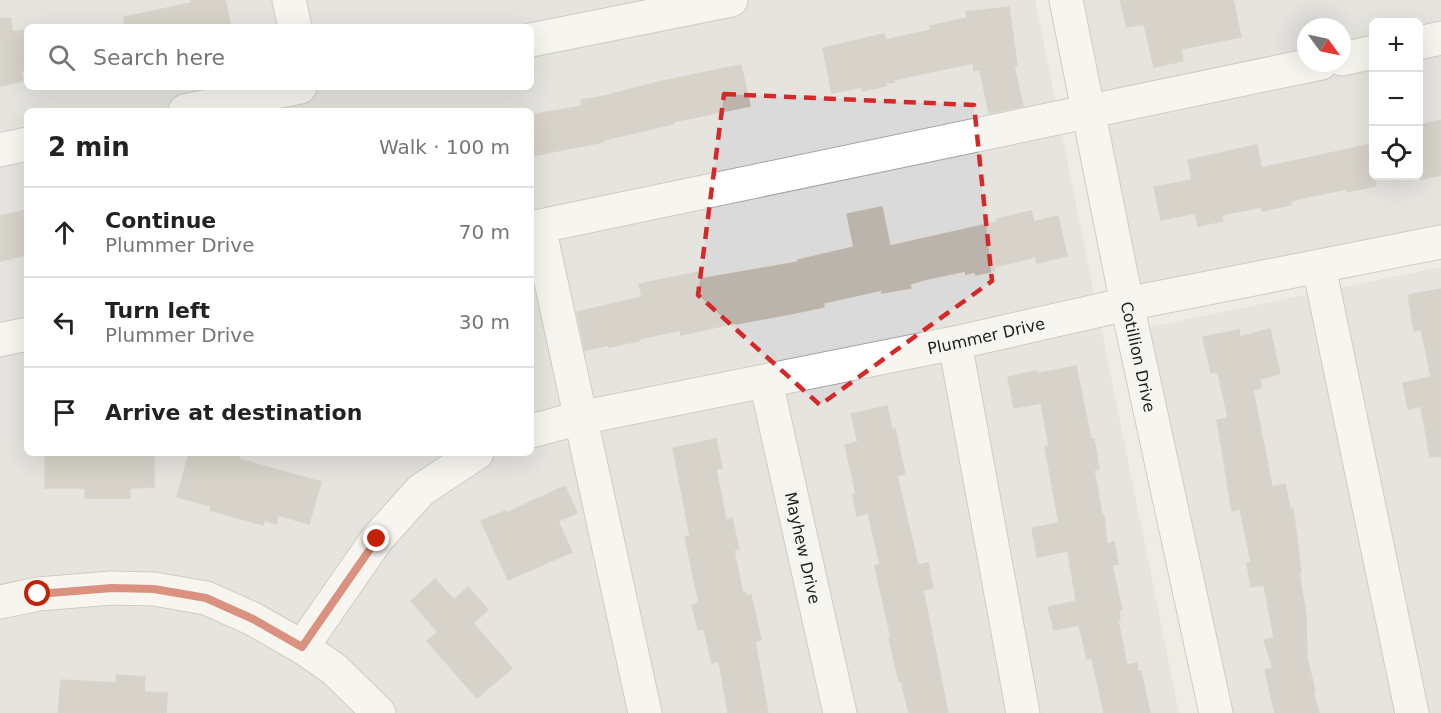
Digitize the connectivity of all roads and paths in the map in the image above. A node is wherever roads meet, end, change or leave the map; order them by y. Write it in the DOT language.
graph roads {
  1 [pos="289,0"];
  2 [pos="731,0"];
  3 [pos="1066,0"];
  4 [pos="684,5"];
  5 [pos="294,24"];
  6 [pos="1441,38"];
  7 [pos="534,39"];
  8 [pos="1423,42"];
  9 [pos="1369,53"];
  10 [pos="1351,57"];
  11 [pos="1297,68"];
  12 [pos="286,90"];
  13 [pos="199,108"];
  14 [pos="1088,111"];
  15 [pos="24,145"];
  16 [pos="0,150"];
  17 [pos="535,228"];
  18 [pos="1441,242"];
  19 [pos="1319,267"];
  20 [pos="1126,304"];
  21 [pos="24,335"];
  22 [pos="0,340"];
  23 [pos="955,343"];
  24 [pos="766,382"];
  25 [pos="580,418"];
  26 [pos="534,430"];
  27 [pos="472,456"];
  28 [pos="0,602"];
  29 [pos="302,647"];
  30 [pos="379,713"];
  31 [pos="645,713"];
  32 [pos="840,713"];
  33 [pos="1023,713"];
  34 [pos="1216,713"];
  35 [pos="1412,713"];
  1 -- 5 [label="street"];
  2 -- 4 [label="street"];
  3 -- 14 [label="street, Cotillion Drive"];
  4 -- 7 [label="street"];
  6 -- 8 [label="street"];
  9 -- 10 [label="street"];
  11 -- 14 [label="street"];
  12 -- 13 [label="street"];
  14 -- 17 [label="street"];
  14 -- 20 [label="street, Cotillion Drive"];
  15 -- 16 [label="street"];
  17 -- 25 [label="street"];
  18 -- 19 [label="street, Plummer Drive"];
  19 -- 20 [label="street, Plummer Drive"];
  19 -- 35 [label="street"];
  20 -- 23 [label="street, Plummer Drive"];
  20 -- 34 [label="street, Cotillion Drive"];
  21 -- 22 [label="street"];
  23 -- 24 [label="street, Plummer Drive"];
  23 -- 33 [label="street"];
  24 -- 25 [label="street, Plummer Drive"];
  24 -- 32 [label="street, Mayhew Drive"];
  25 -- 26 [label="street, Plummer Drive"];
  25 -- 31 [label="street"];
  27 -- 29 [label="street"];
  28 -- 29 [label="street"];
  29 -- 30 [label="street"];
}
